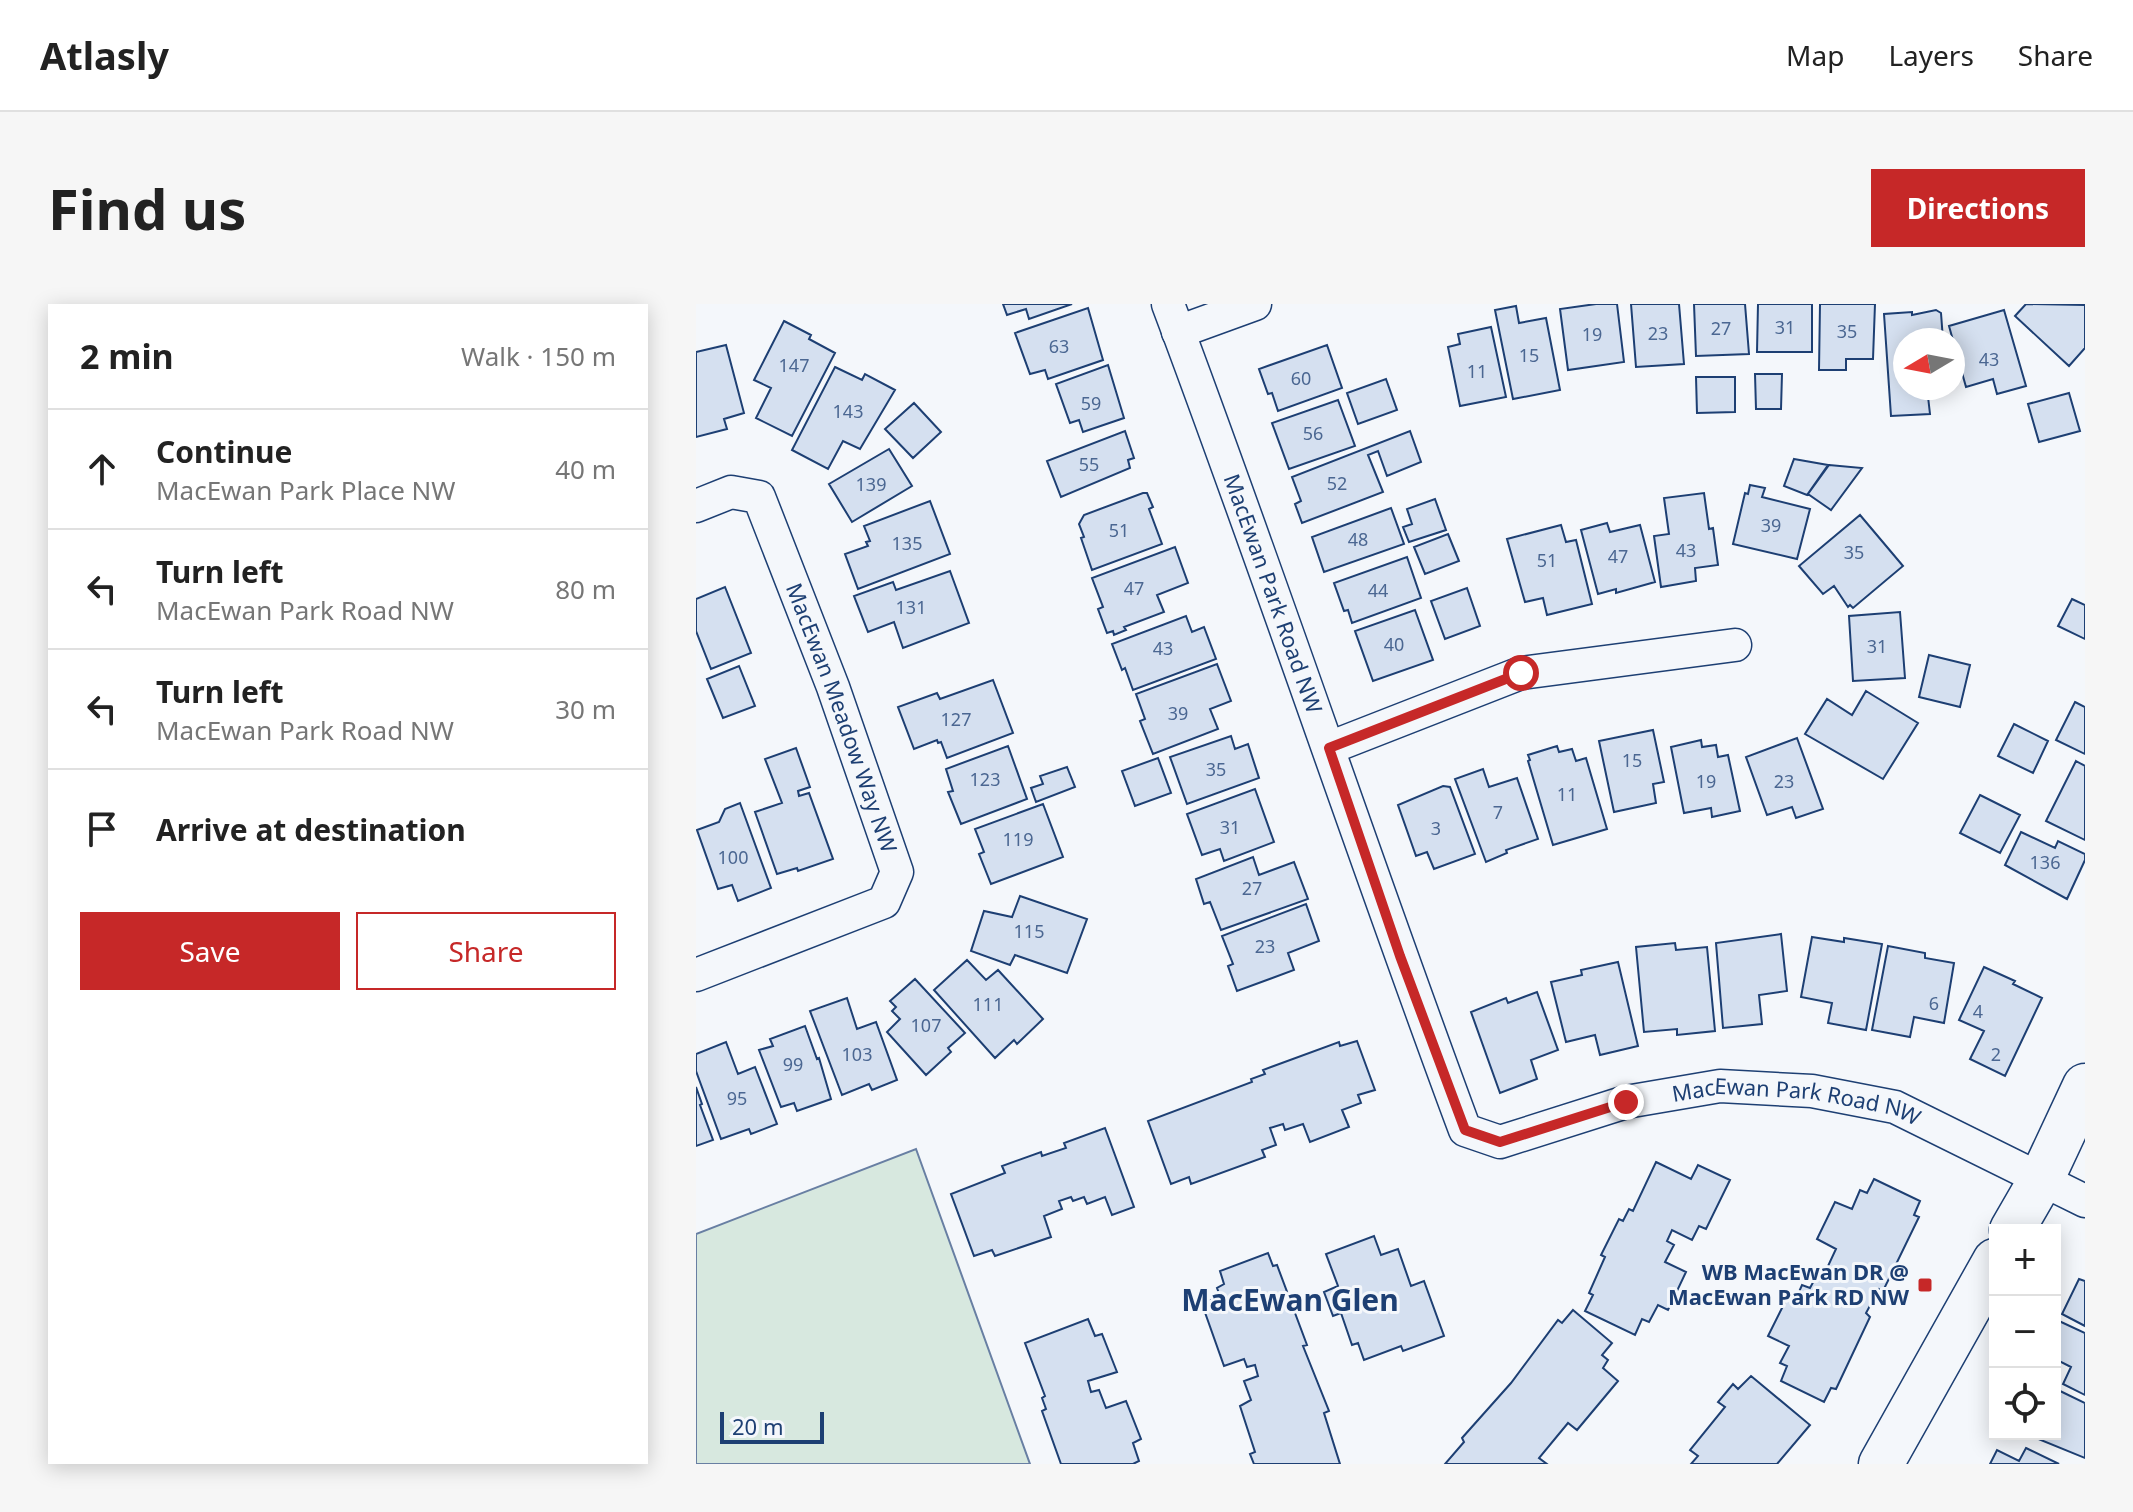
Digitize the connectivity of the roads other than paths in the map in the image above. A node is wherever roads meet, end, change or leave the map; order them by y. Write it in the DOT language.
graph roads {
  1 [pos="1255,304"];
  2 [pos="1173,318"];
  3 [pos="696,506"];
  4 [pos="1735,645"];
  5 [pos="1329,748"];
  6 [pos="696,975"];
  7 [pos="2085,1086"];
  8 [pos="2042,1178"];
  9 [pos="2085,1201"];
  10 [pos="2015,1224"];
  11 [pos="1989,1272"];
  12 [pos="1881,1464"];
  1 -- 2 [label="street"];
  2 -- 5 [label="street, MacEwan Park Road NW"];
  3 -- 6 [label="street, MacEwan Meadow Way NW"];
  4 -- 5 [label="street"];
  5 -- 8 [label="street, MacEwan Park Road NW"];
  7 -- 8 [label="street"];
  8 -- 9 [label="street"];
  8 -- 10 [label="street"];
  11 -- 12 [label="street"];
}
